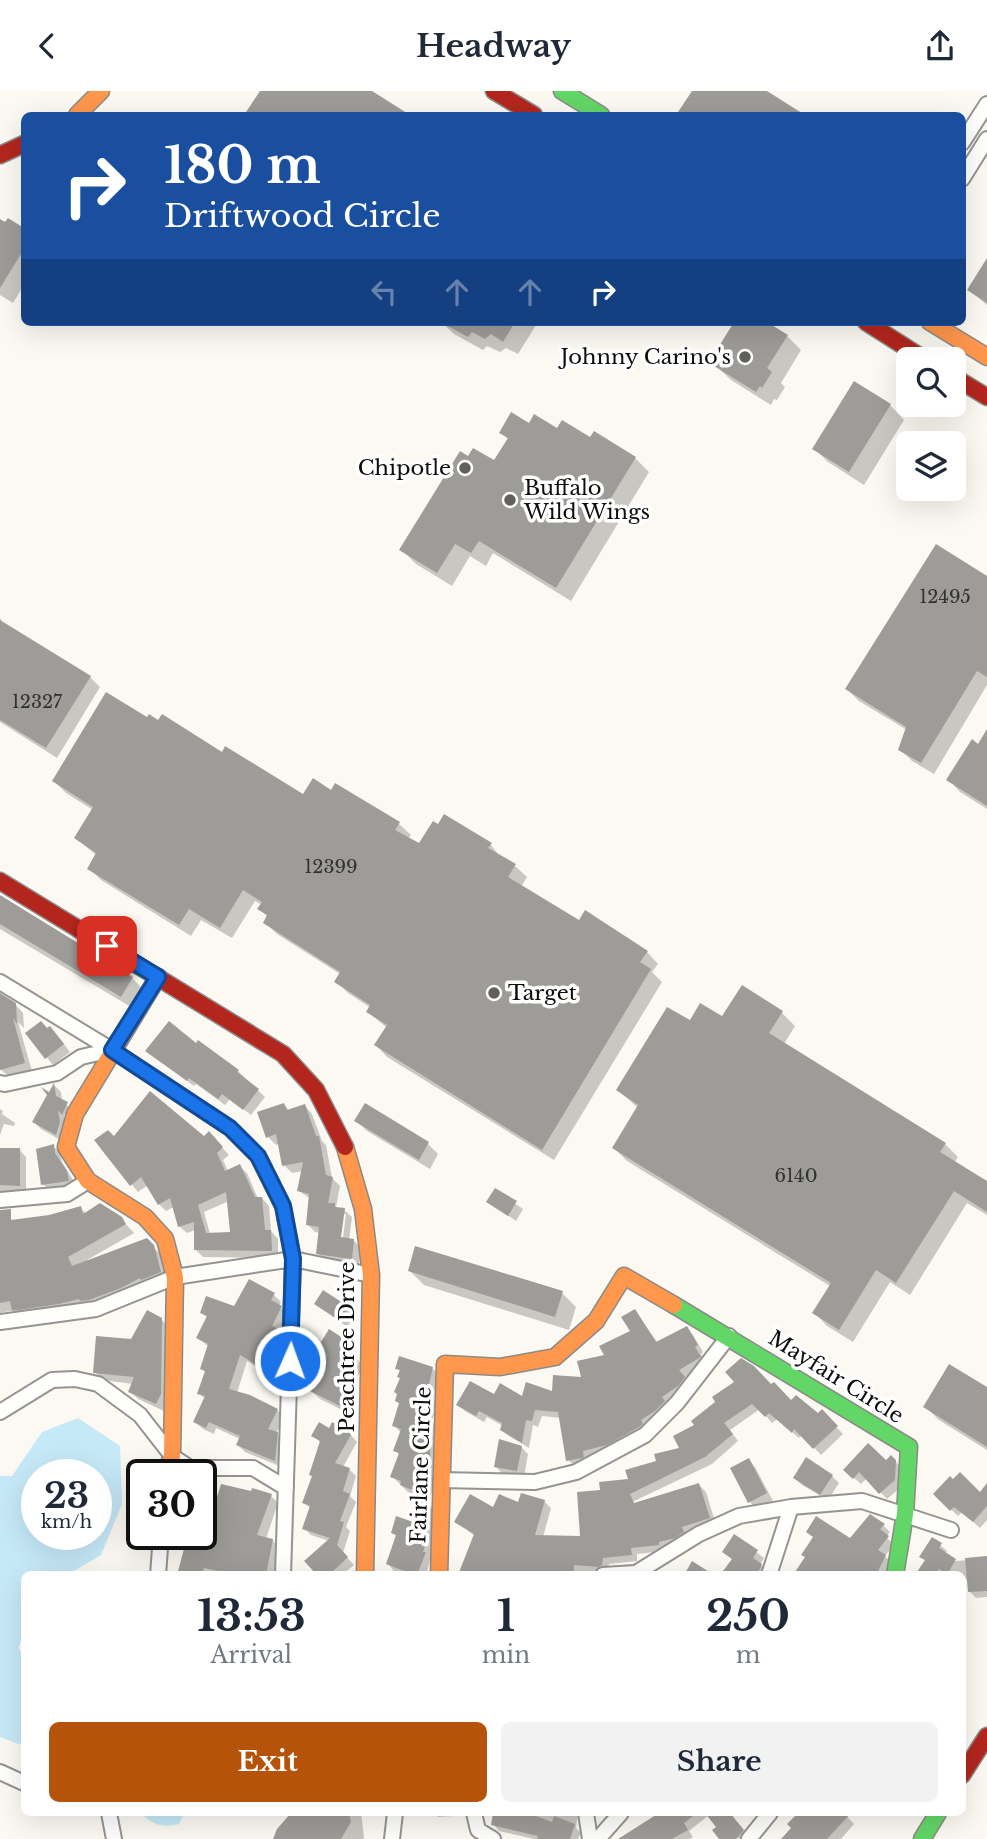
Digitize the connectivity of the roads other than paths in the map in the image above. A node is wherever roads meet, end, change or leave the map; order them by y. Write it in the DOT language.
graph roads {
  1 [pos="102,91"];
  2 [pos="494,91"];
  3 [pos="562,91"];
  4 [pos="987,104"];
  5 [pos="79,112"];
  6 [pos="529,112"];
  7 [pos="596,112"];
  8 [pos="966,137"];
  9 [pos="987,139"];
  10 [pos="21,145"];
  11 [pos="0,155"];
  12 [pos="966,173"];
  13 [pos="874,326"];
  14 [pos="937,326"];
  15 [pos="906,347"];
  16 [pos="987,357"];
  17 [pos="966,384"];
  18 [pos="987,397"];
  19 [pos="0,881"];
  20 [pos="158,977"];
  21 [pos="0,982"];
  22 [pos="112,1050"];
  23 [pos="0,1083"];
  24 [pos="88,1181"];
  25 [pos="0,1200"];
  26 [pos="293,1259"];
  27 [pos="371,1275"];
  28 [pos="624,1276"];
  29 [pos="175,1277"];
  30 [pos="0,1322"];
  31 [pos="729,1336"];
  32 [pos="0,1412"];
  33 [pos="172,1456"];
  34 [pos="171,1459"];
  35 [pos="441,1480"];
  36 [pos="286,1488"];
  37 [pos="791,1507"];
  38 [pos="905,1514"];
  39 [pos="951,1529"];
  40 [pos="160,1550"];
  41 [pos="158,1571"];
  42 [pos="283,1571"];
  43 [pos="365,1571"];
  44 [pos="439,1571"];
  45 [pos="639,1571"];
  46 [pos="770,1571"];
  47 [pos="896,1571"];
  48 [pos="987,1736"];
  49 [pos="982,1756"];
  50 [pos="966,1771"];
  51 [pos="0,1772"];
  52 [pos="21,1782"];
  53 [pos="107,1816"];
  54 [pos="395,1816"];
  55 [pos="475,1816"];
  56 [pos="586,1816"];
  57 [pos="618,1816"];
  58 [pos="768,1816"];
  59 [pos="936,1816"];
  60 [pos="114,1839"];
  61 [pos="392,1839"];
  62 [pos="493,1839"];
  63 [pos="590,1839"];
  64 [pos="598,1839"];
  65 [pos="749,1839"];
  66 [pos="922,1839"];
  1 -- 5 [label="main road"];
  2 -- 6 [label="main road"];
  3 -- 7 [label="main road"];
  4 -- 8 [label="street"];
  9 -- 12 [label="street"];
  10 -- 11 [label="main road"];
  13 -- 15 [label="main road"];
  14 -- 16 [label="main road"];
  17 -- 18 [label="main road"];
  19 -- 20 [label="main road, Peachtree Drive"];
  20 -- 22 [label="main road"];
  20 -- 27 [label="main road, Peachtree Drive"];
  21 -- 22 [label="street"];
  22 -- 23 [label="street"];
  22 -- 24 [label="main road"];
  22 -- 26 [label="street"];
  24 -- 25 [label="street"];
  24 -- 29 [label="main road"];
  26 -- 27 [label="street"];
  26 -- 29 [label="street"];
  26 -- 36 [label="street"];
  27 -- 43 [label="main road, Peachtree Drive"];
  28 -- 31 [label="main road, Mayfair Circle"];
  28 -- 35 [label="main road, Fairlane Circle"];
  29 -- 30 [label="street"];
  29 -- 33 [label="main road"];
  31 -- 35 [label="street"];
  31 -- 38 [label="main road, Mayfair Circle"];
  32 -- 33 [label="street"];
  33 -- 34 [label="main road"];
  33 -- 36 [label="street"];
  35 -- 44 [label="main road, Fairlane Circle"];
  36 -- 42 [label="street"];
  37 -- 38 [label="street"];
  37 -- 45 [label="street"];
  37 -- 46 [label="street"];
  38 -- 39 [label="street"];
  38 -- 47 [label="main road"];
  40 -- 41 [label="street"];
  48 -- 49 [label="main road"];
  49 -- 50 [label="main road"];
  51 -- 52 [label="street"];
  53 -- 60 [label="street"];
  54 -- 61 [label="street"];
  55 -- 62 [label="street"];
  56 -- 63 [label="street"];
  57 -- 64 [label="street"];
  58 -- 65 [label="street"];
  59 -- 66 [label="main road"];
}
